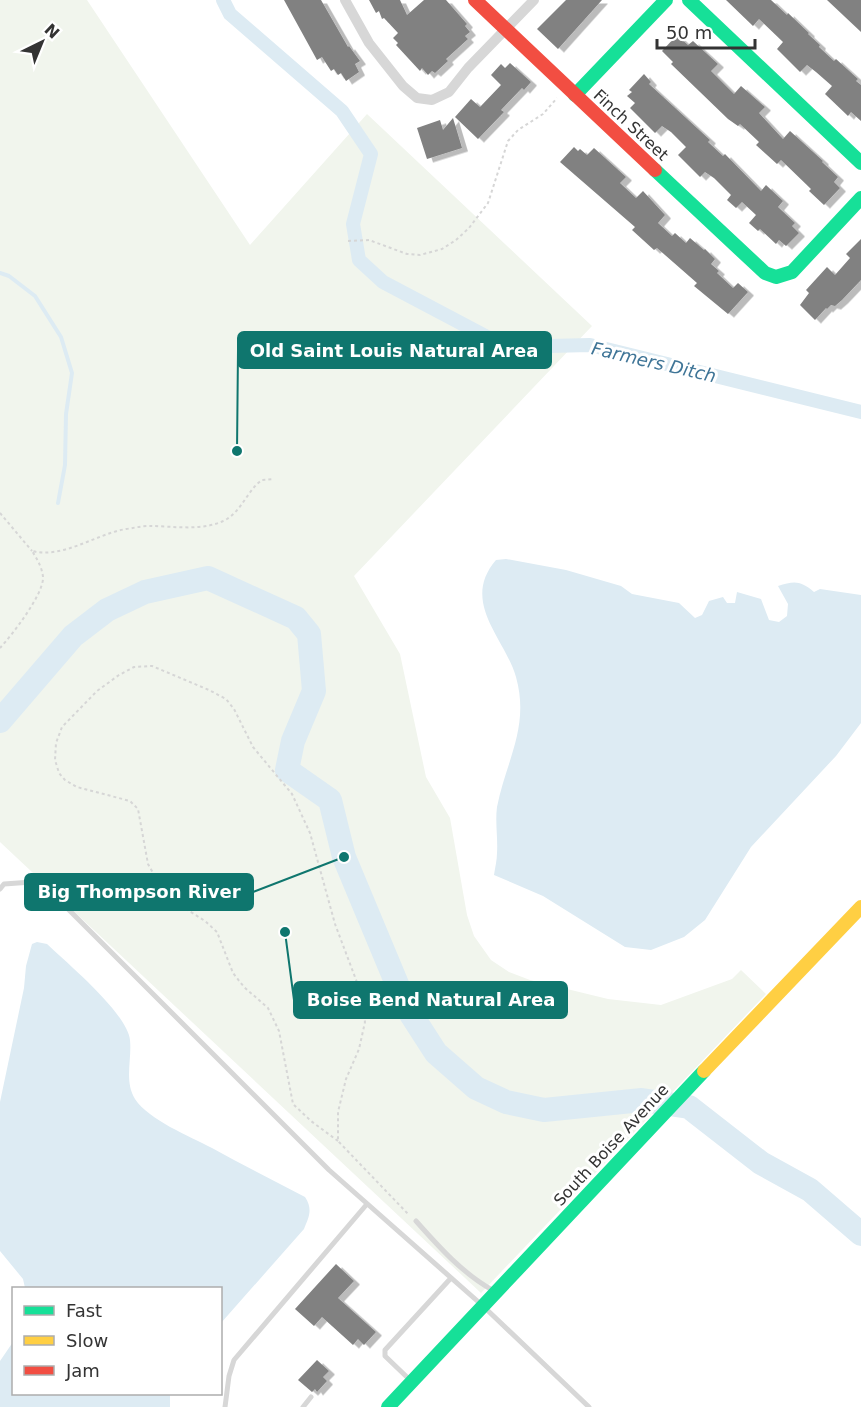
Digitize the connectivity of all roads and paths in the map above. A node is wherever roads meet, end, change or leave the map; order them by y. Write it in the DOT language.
graph roads {
  1 [pos="345,0"];
  2 [pos="475,0"];
  3 [pos="534,0"];
  4 [pos="666,0"];
  5 [pos="689,0"];
  6 [pos="506,30"];
  7 [pos="571,91"];
  8 [pos="861,163"];
  9 [pos="861,198"];
  10 [pos="348,241"];
  11 [pos="274,479"];
  12 [pos="0,513"];
  13 [pos="32,551"];
  14 [pos="0,648"];
  15 [pos="0,889"];
  16 [pos="860,910"];
  17 [pos="338,1141"];
  18 [pos="368,1204"];
  19 [pos="416,1221"];
  20 [pos="451,1278"];
  21 [pos="495,1292"];
  22 [pos="483,1306"];
  23 [pos="412,1382"];
  24 [pos="311,1397"];
  25 [pos="225,1407"];
  26 [pos="303,1407"];
  27 [pos="388,1407"];
  28 [pos="589,1407"];
  1 -- 6 [label="street"];
  2 -- 6 [label="street, Finch Street"];
  3 -- 6 [label="street"];
  4 -- 7 [label="street"];
  5 -- 8 [label="street"];
  6 -- 7 [label="street, Finch Street"];
  7 -- 9 [label="street, Finch Street"];
  7 -- 10 [label="path"];
  11 -- 13 [label="path"];
  12 -- 13 [label="path"];
  13 -- 14 [label="path"];
  15 -- 18 [label="lane"];
  16 -- 21 [label="street, South Boise Avenue"];
  17 -- 17 [label="path"];
  17 -- 19 [label="path"];
  18 -- 20 [label="lane"];
  18 -- 25 [label="lane"];
  19 -- 21 [label="lane"];
  20 -- 22 [label="lane"];
  20 -- 23 [label="lane"];
  21 -- 22 [label="street, South Boise Avenue"];
  22 -- 23 [label="street, South Boise Avenue"];
  22 -- 28 [label="lane"];
  23 -- 27 [label="street, South Boise Avenue"];
  24 -- 26 [label="lane"];
}
